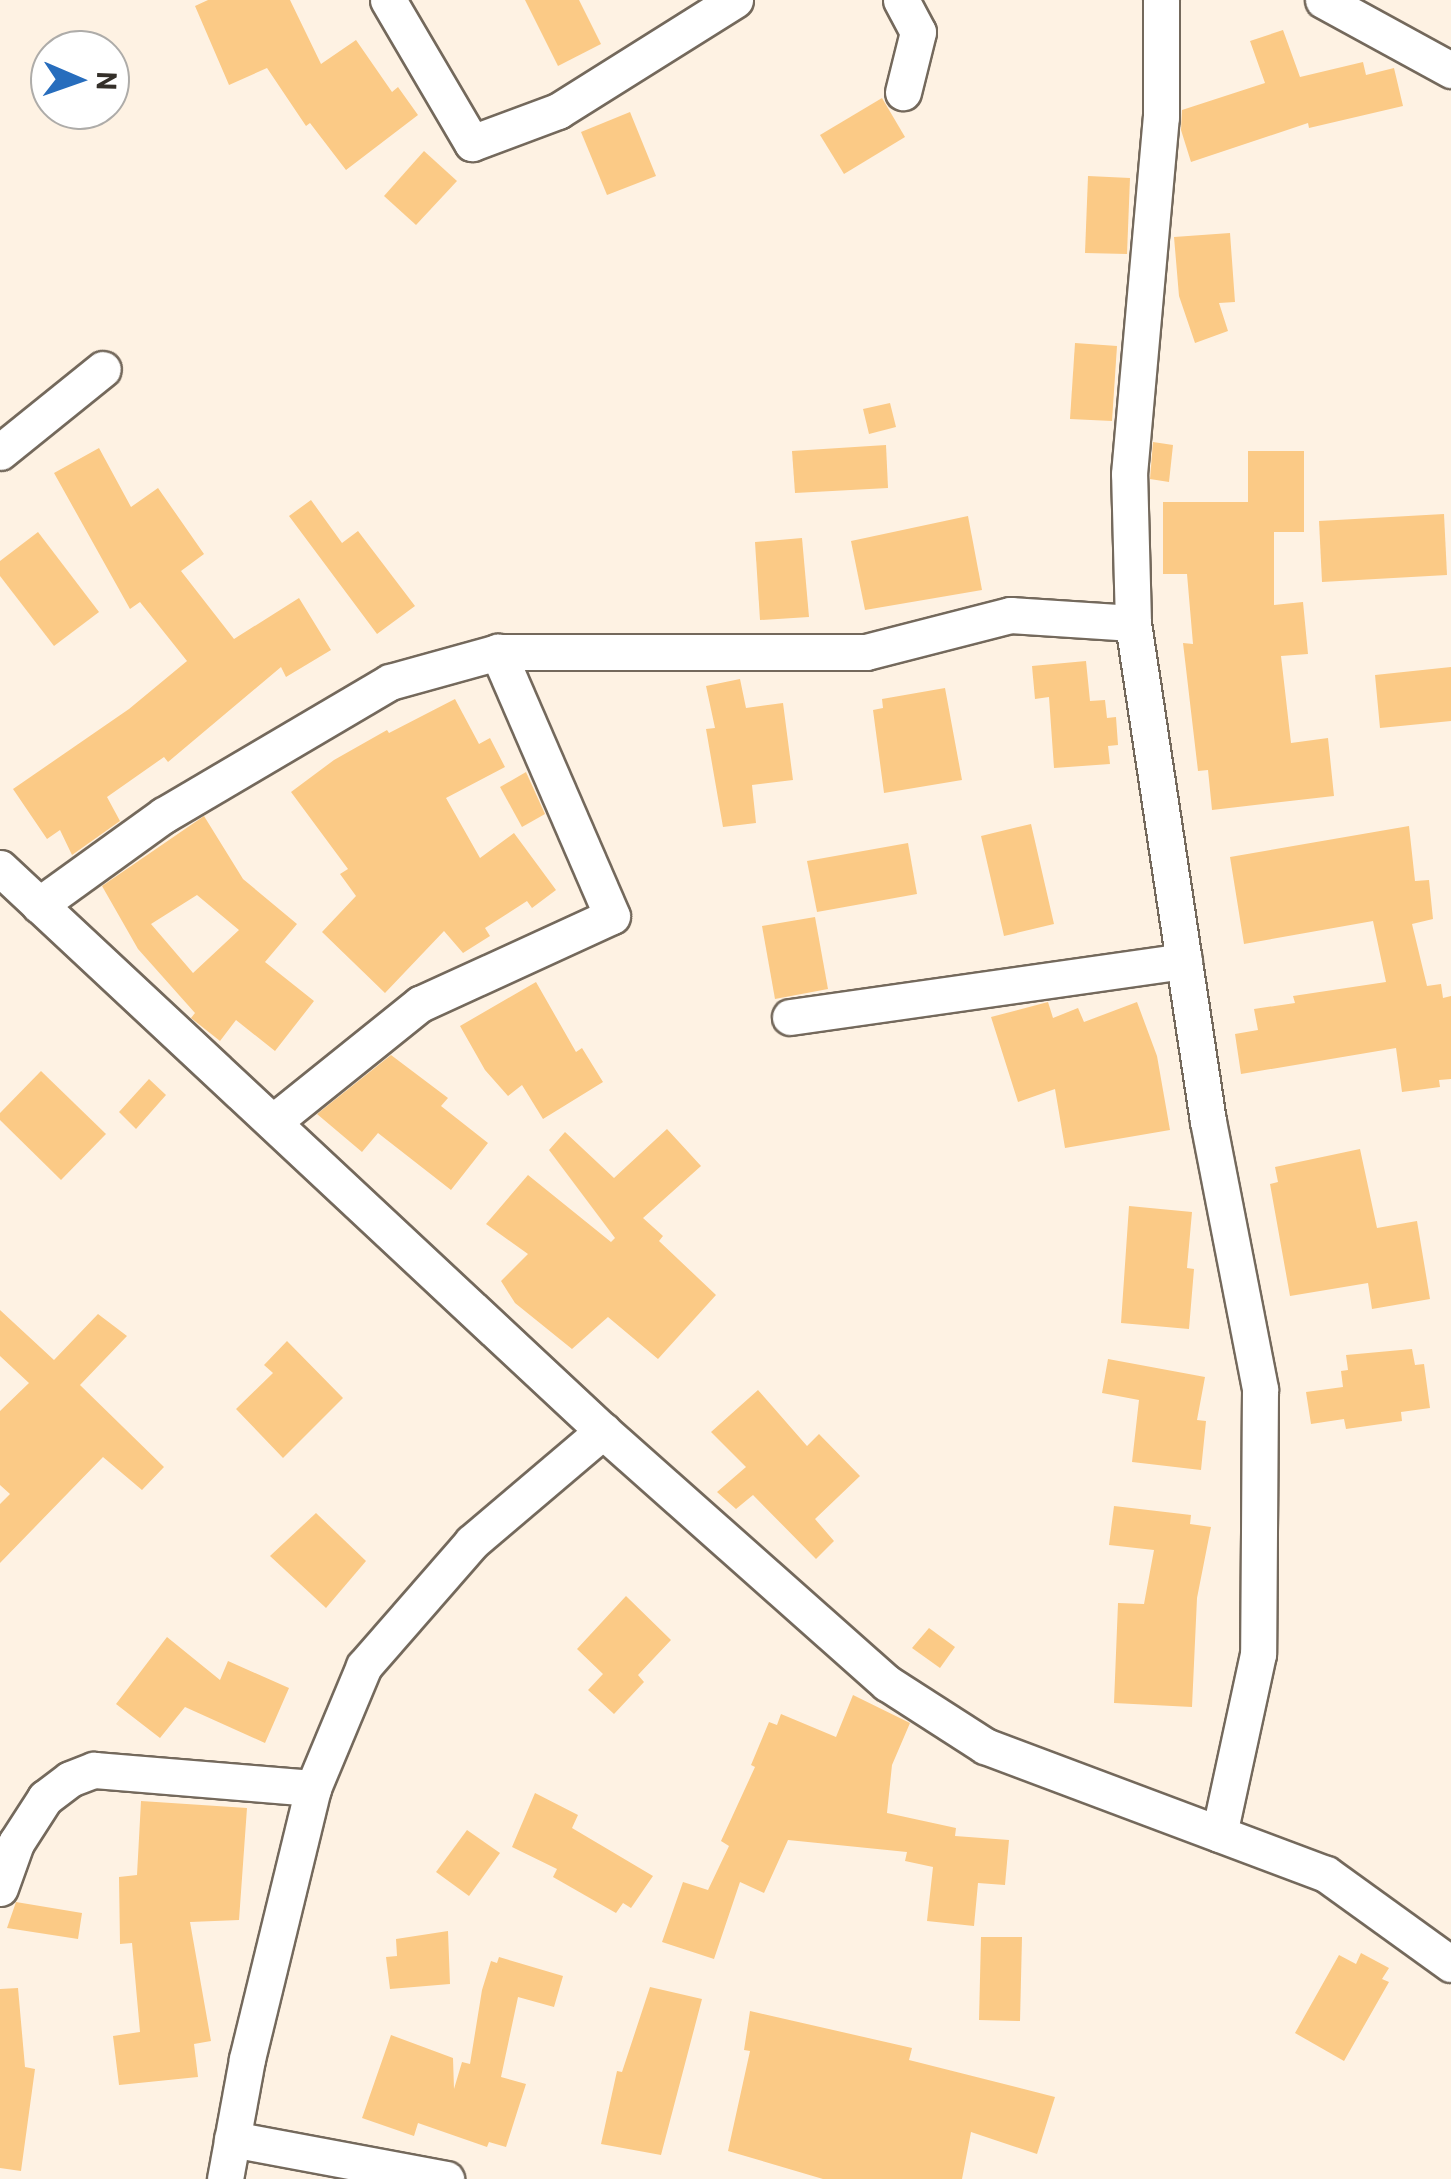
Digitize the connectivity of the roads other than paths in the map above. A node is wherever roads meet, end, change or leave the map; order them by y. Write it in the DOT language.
graph roads {
  1 [pos="388,0"];
  2 [pos="734,0"];
  3 [pos="901,0"];
  4 [pos="1161,0"];
  5 [pos="1323,0"];
  6 [pos="1451,70"];
  7 [pos="903,92"];
  8 [pos="103,369"];
  9 [pos="0,452"];
  10 [pos="1132,623"];
  11 [pos="498,652"];
  12 [pos="0,868"];
  13 [pos="39,905"];
  14 [pos="1184,961"];
  15 [pos="790,1017"];
  16 [pos="273,1122"];
  17 [pos="603,1430"];
  18 [pos="312,1788"];
  19 [pos="1220,1834"];
  20 [pos="4,1865"];
  21 [pos="1451,1964"];
  22 [pos="232,2139"];
  23 [pos="226,2179"];
  24 [pos="446,2179"];
  1 -- 2 [label="street"];
  3 -- 7 [label="street"];
  4 -- 10 [label="street"];
  5 -- 6 [label="street"];
  8 -- 9 [label="street"];
  10 -- 11 [label="street"];
  10 -- 14 [label="street"];
  11 -- 13 [label="street"];
  11 -- 16 [label="street"];
  12 -- 13 [label="street"];
  13 -- 16 [label="street"];
  14 -- 15 [label="street"];
  14 -- 19 [label="street"];
  16 -- 17 [label="street"];
  17 -- 18 [label="street"];
  17 -- 19 [label="street"];
  18 -- 20 [label="street"];
  18 -- 22 [label="street"];
  19 -- 21 [label="street"];
  22 -- 23 [label="street"];
  22 -- 24 [label="street"];
}
